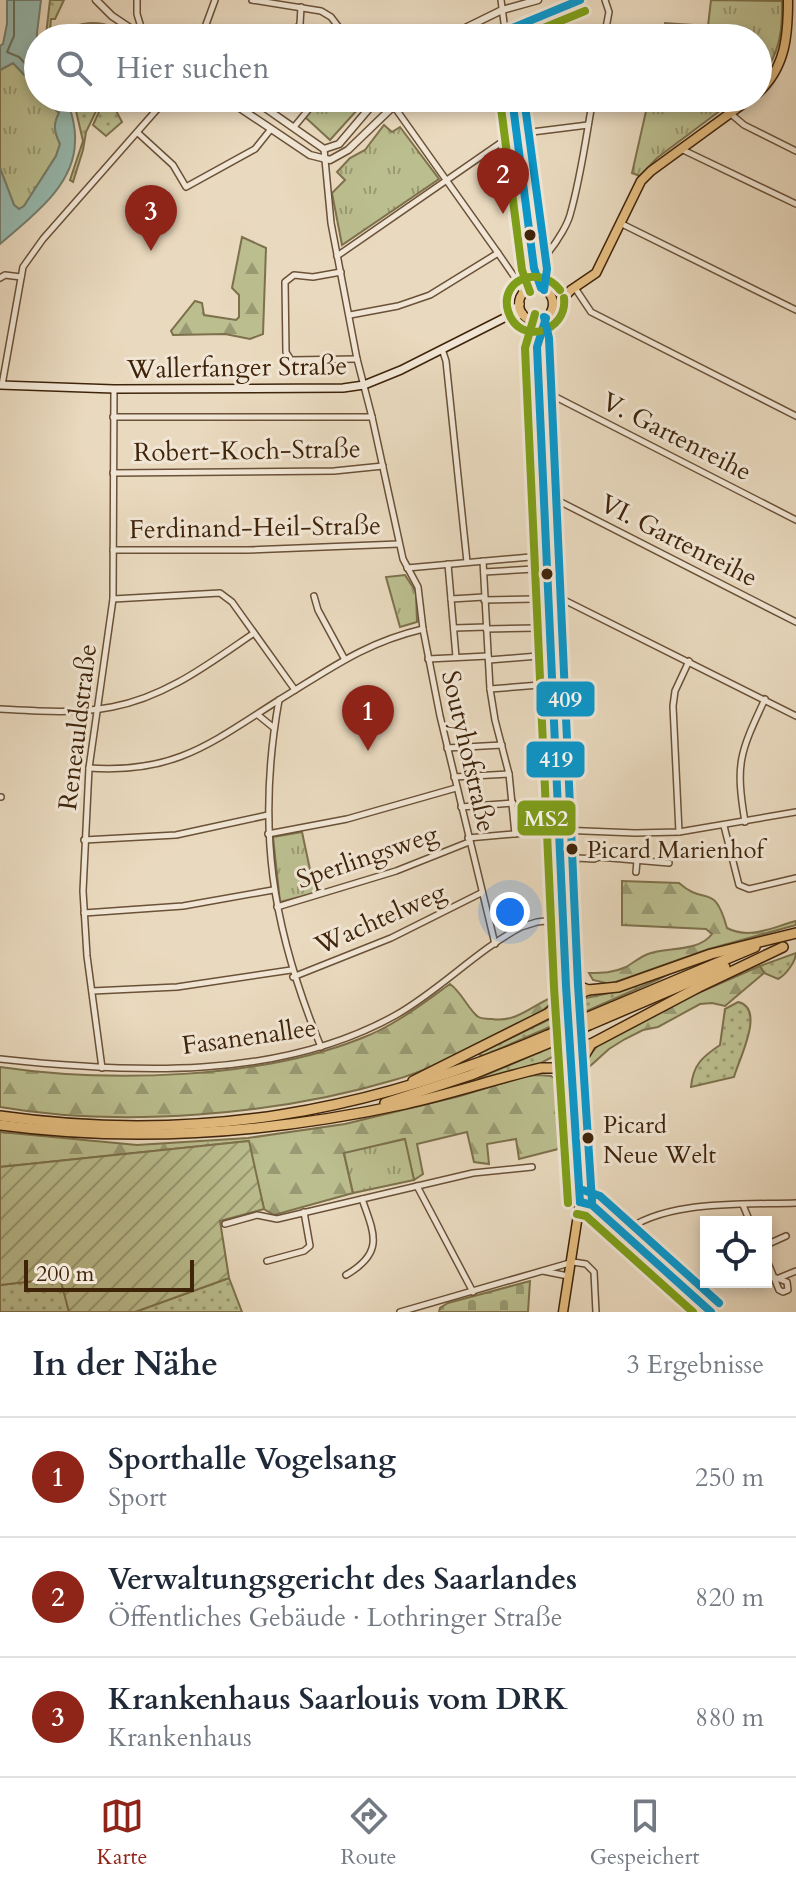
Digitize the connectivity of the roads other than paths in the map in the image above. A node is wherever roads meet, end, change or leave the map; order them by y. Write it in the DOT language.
graph roads {
  1 [pos="96,0"];
  2 [pos="137,0"];
  3 [pos="215,0"];
  4 [pos="252,0"];
  5 [pos="501,0"];
  6 [pos="538,0"];
  7 [pos="580,0"];
  8 [pos="605,0"];
  9 [pos="788,0"];
  10 [pos="301,7"];
  11 [pos="502,10"];
  12 [pos="137,14"];
  13 [pos="123,24"];
  14 [pos="126,24"];
  15 [pos="140,24"];
  16 [pos="206,24"];
  17 [pos="300,24"];
  18 [pos="335,24"];
  19 [pos="474,24"];
  20 [pos="504,24"];
  21 [pos="527,24"];
  22 [pos="607,24"];
  23 [pos="772,76"];
  24 [pos="155,112"];
  25 [pos="246,112"];
  26 [pos="272,112"];
  27 [pos="306,112"];
  28 [pos="367,112"];
  29 [pos="387,112"];
  30 [pos="397,112"];
  31 [pos="514,112"];
  32 [pos="590,112"];
  33 [pos="730,113"];
  34 [pos="588,125"];
  35 [pos="294,127"];
  36 [pos="271,129"];
  37 [pos="138,133"];
  38 [pos="516,134"];
  39 [pos="680,148"];
  40 [pos="324,149"];
  41 [pos="796,151"];
  42 [pos="323,159"];
  43 [pos="448,180"];
  44 [pos="796,204"];
  45 [pos="619,223"];
  46 [pos="498,253"];
  47 [pos="337,256"];
  48 [pos="534,269"];
  49 [pos="341,272"];
  50 [pos="21,277"];
  51 [pos="515,277"];
  52 [pos="0,278"];
  53 [pos="535,289"];
  54 [pos="573,289"];
  55 [pos="520,304"];
  56 [pos="552,310"];
  57 [pos="796,310"];
  58 [pos="523,314"];
  59 [pos="350,315"];
  60 [pos="506,317"];
  61 [pos="546,318"];
  62 [pos="532,320"];
  63 [pos="537,339"];
  64 [pos="442,348"];
  65 [pos="357,359"];
  66 [pos="1,385"];
  67 [pos="364,385"];
  68 [pos="114,389"];
  69 [pos="542,391"];
  70 [pos="796,416"];
  71 [pos="113,417"];
  72 [pos="372,417"];
  73 [pos="383,466"];
  74 [pos="113,473"];
  75 [pos="548,496"];
  76 [pos="796,520"];
  77 [pos="399,544"];
  78 [pos="113,550"];
  79 [pos="533,556"];
  80 [pos="546,556"];
  81 [pos="483,561"];
  82 [pos="467,562"];
  83 [pos="448,564"];
  84 [pos="407,568"];
  85 [pos="534,569"];
  86 [pos="484,572"];
  87 [pos="314,596"];
  88 [pos="552,596"];
  89 [pos="113,599"];
  90 [pos="451,599"];
  91 [pos="484,599"];
  92 [pos="535,599"];
  93 [pos="796,622"];
  94 [pos="454,628"];
  95 [pos="486,628"];
  96 [pos="537,628"];
  97 [pos="423,629"];
  98 [pos="254,633"];
  99 [pos="538,656"];
  100 [pos="456,657"];
  101 [pos="344,658"];
  102 [pos="488,658"];
  103 [pos="428,659"];
  104 [pos="689,661"];
  105 [pos="540,685"];
  106 [pos="490,689"];
  107 [pos="295,690"];
  108 [pos="765,699"];
  109 [pos="279,700"];
  110 [pos="0,709"];
  111 [pos="96,709"];
  112 [pos="257,714"];
  113 [pos="796,716"];
  114 [pos="274,728"];
  115 [pos="502,745"];
  116 [pos="447,748"];
  117 [pos="89,768"];
  118 [pos="509,774"];
  119 [pos="454,777"];
  120 [pos="456,788"];
  121 [pos="513,803"];
  122 [pos="461,807"];
  123 [pos="796,812"];
  124 [pos="268,815"];
  125 [pos="745,822"];
  126 [pos="724,826"];
  127 [pos="560,830"];
  128 [pos="679,832"];
  129 [pos="268,834"];
  130 [pos="515,834"];
  131 [pos="84,840"];
  132 [pos="468,840"];
  133 [pos="638,849"];
  134 [pos="637,860"];
  135 [pos="669,863"];
  136 [pos="562,867"];
  137 [pos="636,872"];
  138 [pos="796,878"];
  139 [pos="273,890"];
  140 [pos="481,893"];
  141 [pos="277,907"];
  142 [pos="84,913"];
  143 [pos="564,919"];
  144 [pos="796,934"];
  145 [pos="796,943"];
  146 [pos="495,944"];
  147 [pos="783,947"];
  148 [pos="291,970"];
  149 [pos="565,973"];
  150 [pos="293,977"];
  151 [pos="566,986"];
  152 [pos="588,990"];
  153 [pos="92,991"];
  154 [pos="568,1005"];
  155 [pos="547,1014"];
  156 [pos="569,1016"];
  157 [pos="587,1022"];
  158 [pos="571,1036"];
  159 [pos="549,1038"];
  160 [pos="591,1044"];
  161 [pos="321,1047"];
  162 [pos="0,1059"];
  163 [pos="572,1060"];
  164 [pos="102,1068"];
  165 [pos="555,1068"];
  166 [pos="573,1077"];
  167 [pos="354,1102"];
  168 [pos="0,1116"];
  169 [pos="319,1118"];
  170 [pos="0,1125"];
  171 [pos="532,1167"];
  172 [pos="417,1186"];
  173 [pos="362,1199"];
  174 [pos="580,1202"];
  175 [pos="796,1203"];
  176 [pos="743,1205"];
  177 [pos="304,1212"];
  178 [pos="748,1216"];
  179 [pos="225,1224"];
  180 [pos="623,1233"];
  181 [pos="786,1236"];
  182 [pos="772,1242"];
  183 [pos="267,1261"];
  184 [pos="573,1262"];
  185 [pos="542,1271"];
  186 [pos="796,1271"];
  187 [pos="346,1275"];
  188 [pos="570,1276"];
  189 [pos="773,1276"];
  190 [pos="473,1292"];
  191 [pos="400,1312"];
  192 [pos="563,1312"];
  193 [pos="596,1312"];
  194 [pos="711,1312"];
  1 -- 13 [label="street"];
  2 -- 12 [label="street"];
  3 -- 16 [label="street"];
  4 -- 10 [label="street"];
  5 -- 11 [label="street"];
  6 -- 11 [label="street"];
  7 -- 21 [label="street"];
  8 -- 22 [label="street"];
  9 -- 23 [label="main road"];
  10 -- 17 [label="street"];
  10 -- 18 [label="street"];
  11 -- 19 [label="street"];
  11 -- 20 [label="street"];
  12 -- 14 [label="street"];
  12 -- 15 [label="street"];
  24 -- 37 [label="street"];
  25 -- 36 [label="street"];
  26 -- 35 [label="street"];
  27 -- 35 [label="street"];
  28 -- 40 [label="street"];
  29 -- 42 [label="street"];
  30 -- 43 [label="street"];
  31 -- 38 [label="street"];
  32 -- 34 [label="street"];
  33 -- 39 [label="main road"];
  33 -- 41 [label="street"];
  34 -- 38 [label="street"];
  34 -- 48 [label="street"];
  35 -- 40 [label="street"];
  36 -- 37 [label="street"];
  36 -- 42 [label="street"];
  37 -- 50 [label="street"];
  38 -- 43 [label="street"];
  38 -- 48 [label="street"];
  39 -- 44 [label="street"];
  39 -- 45 [label="main road"];
  40 -- 42 [label="street, Soutyhofstraße"];
  42 -- 47 [label="street, Soutyhofstraße"];
  43 -- 46 [label="street"];
  43 -- 47 [label="street"];
  45 -- 54 [label="main road"];
  45 -- 57 [label="street"];
  46 -- 51 [label="street"];
  46 -- 59 [label="street"];
  47 -- 49 [label="street, Soutyhofstraße"];
  48 -- 51 [label="street"];
  48 -- 53 [label="street"];
  49 -- 59 [label="street, Soutyhofstraße"];
  49 -- 65 [label="street"];
  50 -- 52 [label="street"];
  50 -- 66 [label="street"];
  51 -- 53 [label="street"];
  53 -- 54 [label="main road"];
  53 -- 55 [label="main road"];
  53 -- 56 [label="main road"];
  54 -- 56 [label="main road"];
  54 -- 70 [label="street"];
  55 -- 58 [label="main road"];
  55 -- 60 [label="main road, Wallerfanger Straße"];
  56 -- 61 [label="main road"];
  58 -- 60 [label="main road, Wallerfanger Straße"];
  58 -- 62 [label="main road"];
  59 -- 65 [label="street, Soutyhofstraße"];
  60 -- 64 [label="main road, Wallerfanger Straße"];
  61 -- 62 [label="main road"];
  61 -- 63 [label="main road"];
  62 -- 63 [label="main road"];
  63 -- 69 [label="main road"];
  64 -- 67 [label="main road, Wallerfanger Straße"];
  64 -- 82 [label="street"];
  65 -- 67 [label="street, Soutyhofstraße"];
  66 -- 68 [label="main road, Wallerfanger Straße"];
  67 -- 68 [label="main road, Wallerfanger Straße"];
  67 -- 72 [label="street, Soutyhofstraße"];
  68 -- 71 [label="street, Reneauldstraße"];
  69 -- 75 [label="main road"];
  69 -- 76 [label="street, V. Gartenreihe"];
  71 -- 72 [label="street"];
  71 -- 74 [label="street, Reneauldstraße"];
  72 -- 73 [label="street, Soutyhofstraße"];
  73 -- 74 [label="street, Robert-Koch-Straße"];
  73 -- 77 [label="street, Soutyhofstraße"];
  74 -- 78 [label="street, Reneauldstraße"];
  75 -- 80 [label="main road"];
  75 -- 93 [label="street, VI. Gartenreihe"];
  77 -- 78 [label="street, Ferdinand-Heil-Straße"];
  77 -- 84 [label="street, Soutyhofstraße"];
  78 -- 89 [label="street, Reneauldstraße"];
  79 -- 80 [label="street"];
  79 -- 81 [label="street"];
  79 -- 85 [label="street"];
  80 -- 88 [label="main road"];
  81 -- 82 [label="street"];
  81 -- 86 [label="street"];
  82 -- 83 [label="street"];
  83 -- 84 [label="street"];
  83 -- 90 [label="street"];
  84 -- 97 [label="street, Soutyhofstraße"];
  85 -- 86 [label="street"];
  85 -- 92 [label="street"];
  86 -- 91 [label="street"];
  87 -- 101 [label="street"];
  88 -- 104 [label="street"];
  88 -- 127 [label="main road"];
  89 -- 98 [label="street"];
  89 -- 111 [label="street, Reneauldstraße"];
  90 -- 91 [label="street"];
  90 -- 94 [label="street"];
  91 -- 92 [label="street"];
  91 -- 95 [label="street"];
  92 -- 96 [label="street"];
  94 -- 95 [label="street"];
  94 -- 100 [label="street"];
  95 -- 96 [label="street"];
  95 -- 102 [label="street"];
  96 -- 99 [label="street"];
  97 -- 101 [label="street"];
  97 -- 103 [label="street, Soutyhofstraße"];
  98 -- 107 [label="street"];
  98 -- 111 [label="street"];
  99 -- 102 [label="street"];
  99 -- 105 [label="street"];
  100 -- 102 [label="street"];
  100 -- 103 [label="street"];
  101 -- 107 [label="street"];
  102 -- 106 [label="street"];
  103 -- 116 [label="street, Soutyhofstraße"];
  104 -- 108 [label="street"];
  104 -- 128 [label="street"];
  105 -- 106 [label="street"];
  105 -- 130 [label="street, Sperlingsweg"];
  106 -- 115 [label="street"];
  107 -- 109 [label="street"];
  108 -- 113 [label="street"];
  108 -- 125 [label="street"];
  109 -- 112 [label="street"];
  109 -- 114 [label="street"];
  110 -- 111 [label="street"];
  111 -- 117 [label="street, Reneauldstraße"];
  112 -- 114 [label="street"];
  112 -- 117 [label="street"];
  114 -- 124 [label="street"];
  115 -- 116 [label="street"];
  115 -- 118 [label="street"];
  116 -- 119 [label="street, Soutyhofstraße"];
  117 -- 131 [label="street, Reneauldstraße"];
  118 -- 119 [label="street"];
  118 -- 121 [label="street"];
  119 -- 120 [label="street, Soutyhofstraße"];
  120 -- 122 [label="street, Soutyhofstraße"];
  120 -- 129 [label="street"];
  121 -- 122 [label="street"];
  121 -- 130 [label="street"];
  122 -- 132 [label="street, Soutyhofstraße"];
  123 -- 125 [label="street"];
  124 -- 129 [label="street"];
  124 -- 131 [label="street"];
  125 -- 126 [label="street"];
  126 -- 128 [label="street"];
  126 -- 138 [label="street"];
  127 -- 128 [label="street"];
  127 -- 136 [label="main road"];
  129 -- 139 [label="street"];
  130 -- 132 [label="street, Sperlingsweg"];
  131 -- 142 [label="street, Reneauldstraße"];
  132 -- 140 [label="street, Soutyhofstraße"];
  132 -- 141 [label="street, Sperlingsweg"];
  133 -- 134 [label="street"];
  134 -- 135 [label="street"];
  134 -- 136 [label="street"];
  134 -- 137 [label="street"];
  136 -- 143 [label="main road"];
  139 -- 141 [label="street"];
  139 -- 142 [label="street"];
  140 -- 146 [label="street, Soutyhofstraße"];
  140 -- 150 [label="street, Wachtelweg"];
  141 -- 148 [label="street"];
  142 -- 153 [label="street, Reneauldstraße"];
  143 -- 146 [label="street, Fasanenallee"];
  143 -- 149 [label="main road"];
  144 -- 152 [label="highway"];
  144 -- 157 [label="highway"];
  145 -- 147 [label="highway"];
  146 -- 161 [label="street, Fasanenallee"];
  147 -- 157 [label="highway"];
  147 -- 160 [label="highway"];
  148 -- 150 [label="street"];
  148 -- 153 [label="street"];
  149 -- 151 [label="main road"];
  149 -- 152 [label="highway"];
  150 -- 161 [label="street"];
  151 -- 154 [label="main road"];
  151 -- 155 [label="highway"];
  152 -- 154 [label="highway"];
  153 -- 164 [label="street, Reneauldstraße"];
  154 -- 156 [label="main road"];
  155 -- 156 [label="highway"];
  155 -- 167 [label="highway"];
  156 -- 158 [label="main road"];
  157 -- 159 [label="highway, bridge"];
  158 -- 160 [label="highway"];
  158 -- 163 [label="main road"];
  159 -- 167 [label="highway"];
  159 -- 169 [label="highway"];
  160 -- 166 [label="highway"];
  161 -- 164 [label="street, Fasanenallee"];
  162 -- 164 [label="street, Fasanenallee"];
  163 -- 165 [label="highway"];
  163 -- 166 [label="main road"];
  165 -- 166 [label="highway"];
  165 -- 169 [label="highway"];
  166 -- 174 [label="main road"];
  167 -- 168 [label="highway"];
  169 -- 170 [label="highway"];
  171 -- 172 [label="street"];
  172 -- 173 [label="street"];
  172 -- 190 [label="street"];
  173 -- 177 [label="street"];
  173 -- 187 [label="street"];
  174 -- 180 [label="main road"];
  174 -- 184 [label="main road"];
  175 -- 176 [label="street"];
  176 -- 178 [label="street"];
  176 -- 180 [label="street"];
  177 -- 179 [label="street"];
  177 -- 183 [label="street"];
  180 -- 194 [label="main road"];
  181 -- 182 [label="street"];
  184 -- 185 [label="street"];
  184 -- 188 [label="main road"];
  184 -- 193 [label="street"];
  185 -- 188 [label="street"];
  185 -- 190 [label="street"];
  186 -- 189 [label="street"];
  188 -- 192 [label="main road"];
  190 -- 191 [label="street"];
}
